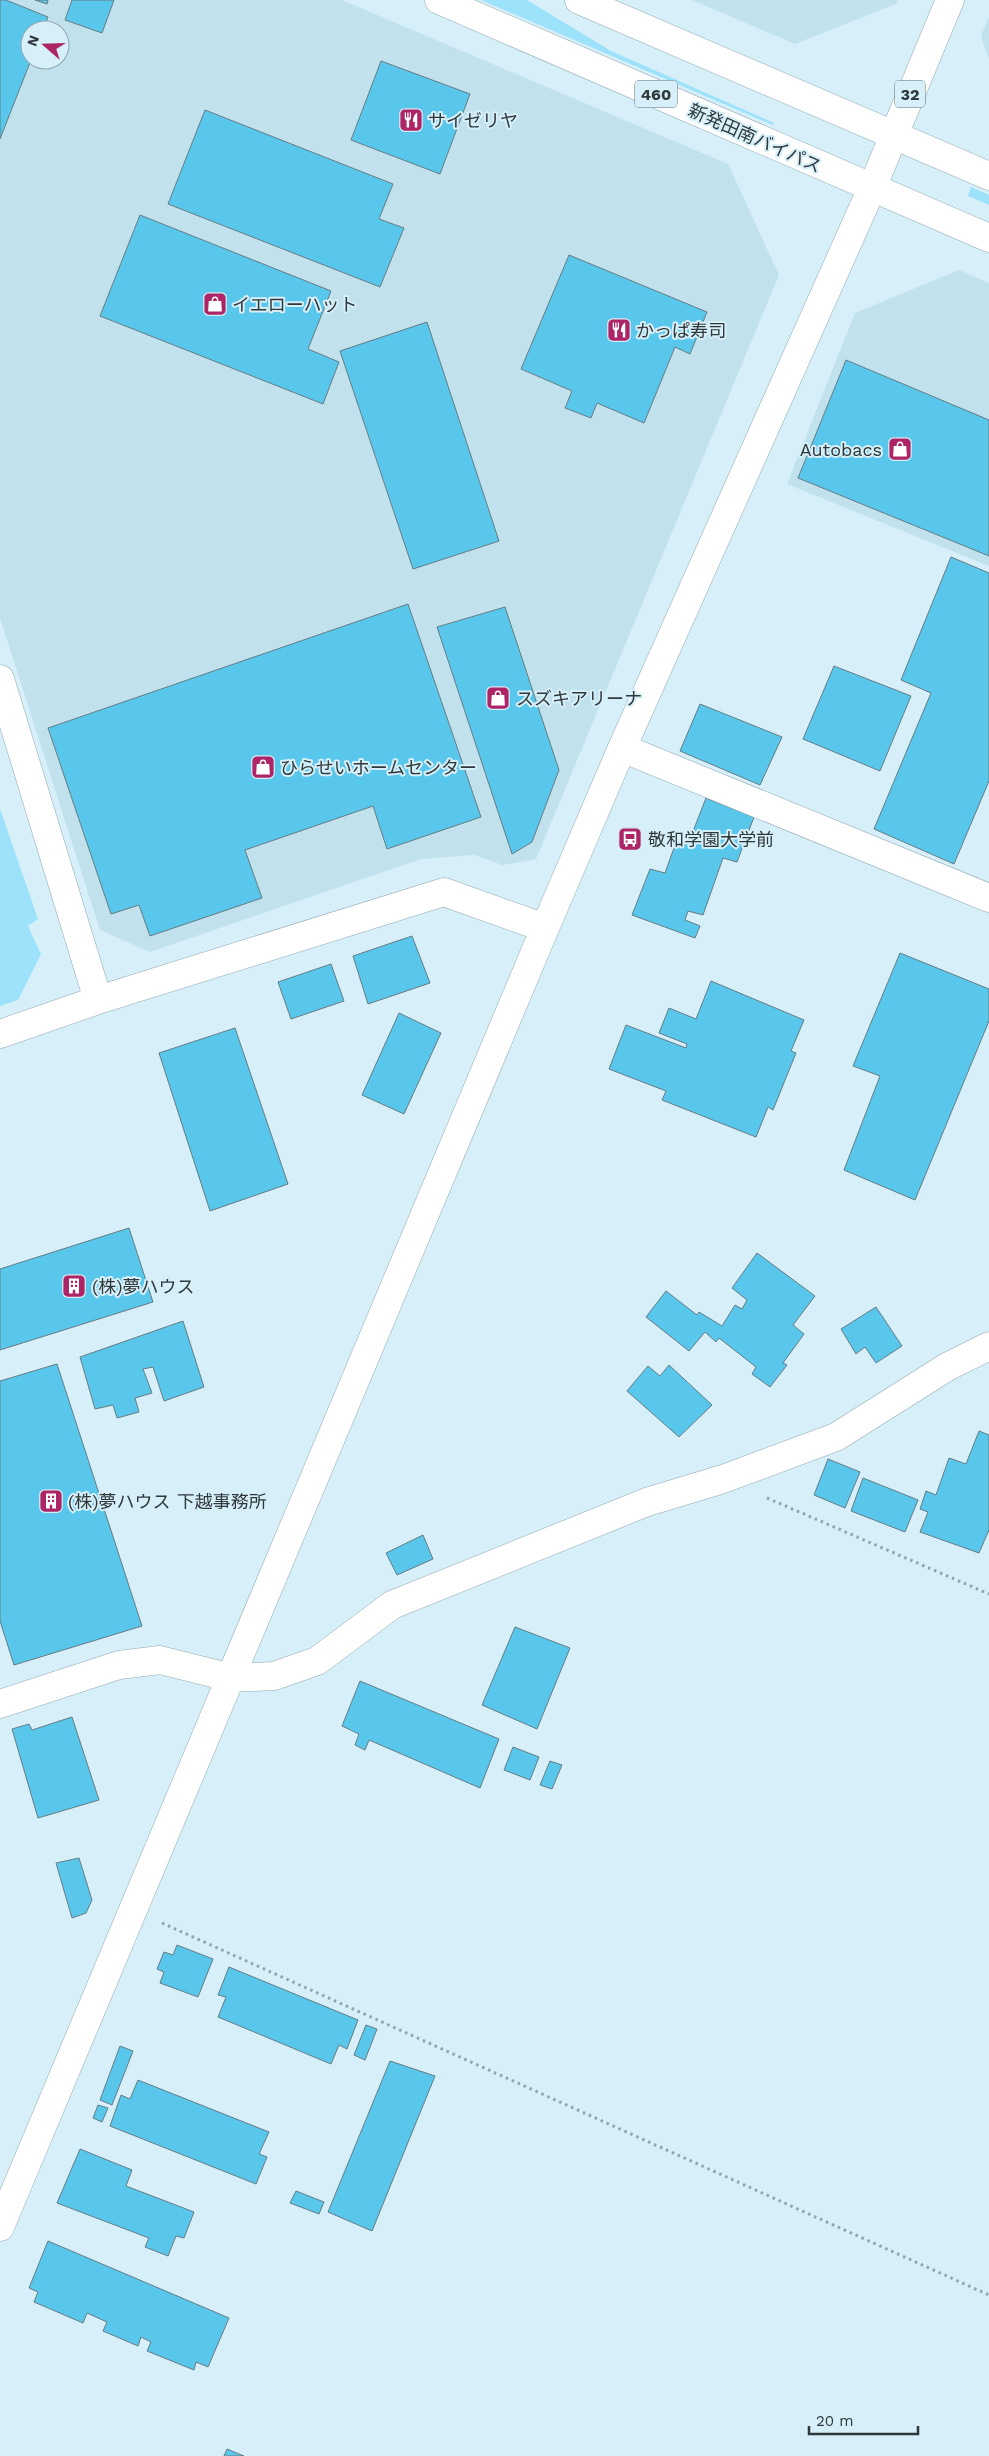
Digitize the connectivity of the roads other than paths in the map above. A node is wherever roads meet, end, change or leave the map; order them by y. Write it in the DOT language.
graph roads {
  1 [pos="439,0"];
  2 [pos="579,0"];
  3 [pos="950,0"];
  4 [pos="893,135"];
  5 [pos="989,176"];
  6 [pos="872,188"];
  7 [pos="989,238"];
  8 [pos="0,679"];
  9 [pos="622,748"];
  10 [pos="978,894"];
  11 [pos="545,928"];
  12 [pos="98,1000"];
  13 [pos="0,1034"];
  14 [pos="989,1346"];
  15 [pos="232,1678"];
  16 [pos="0,1704"];
  17 [pos="0,2227"];
  1 -- 6 [label="main road, 新発田南バイパス / 460"];
  2 -- 4 [label="main road"];
  3 -- 4 [label="main road, 32"];
  4 -- 5 [label="main road"];
  4 -- 6 [label="main road, 32"];
  6 -- 7 [label="main road, 新発田南バイパス / 460"];
  6 -- 9 [label="main road"];
  8 -- 12 [label="main road"];
  9 -- 10 [label="main road"];
  9 -- 11 [label="main road"];
  11 -- 12 [label="main road"];
  11 -- 15 [label="main road"];
  12 -- 13 [label="main road"];
  14 -- 15 [label="main road"];
  15 -- 16 [label="main road"];
  15 -- 17 [label="main road"];
}
